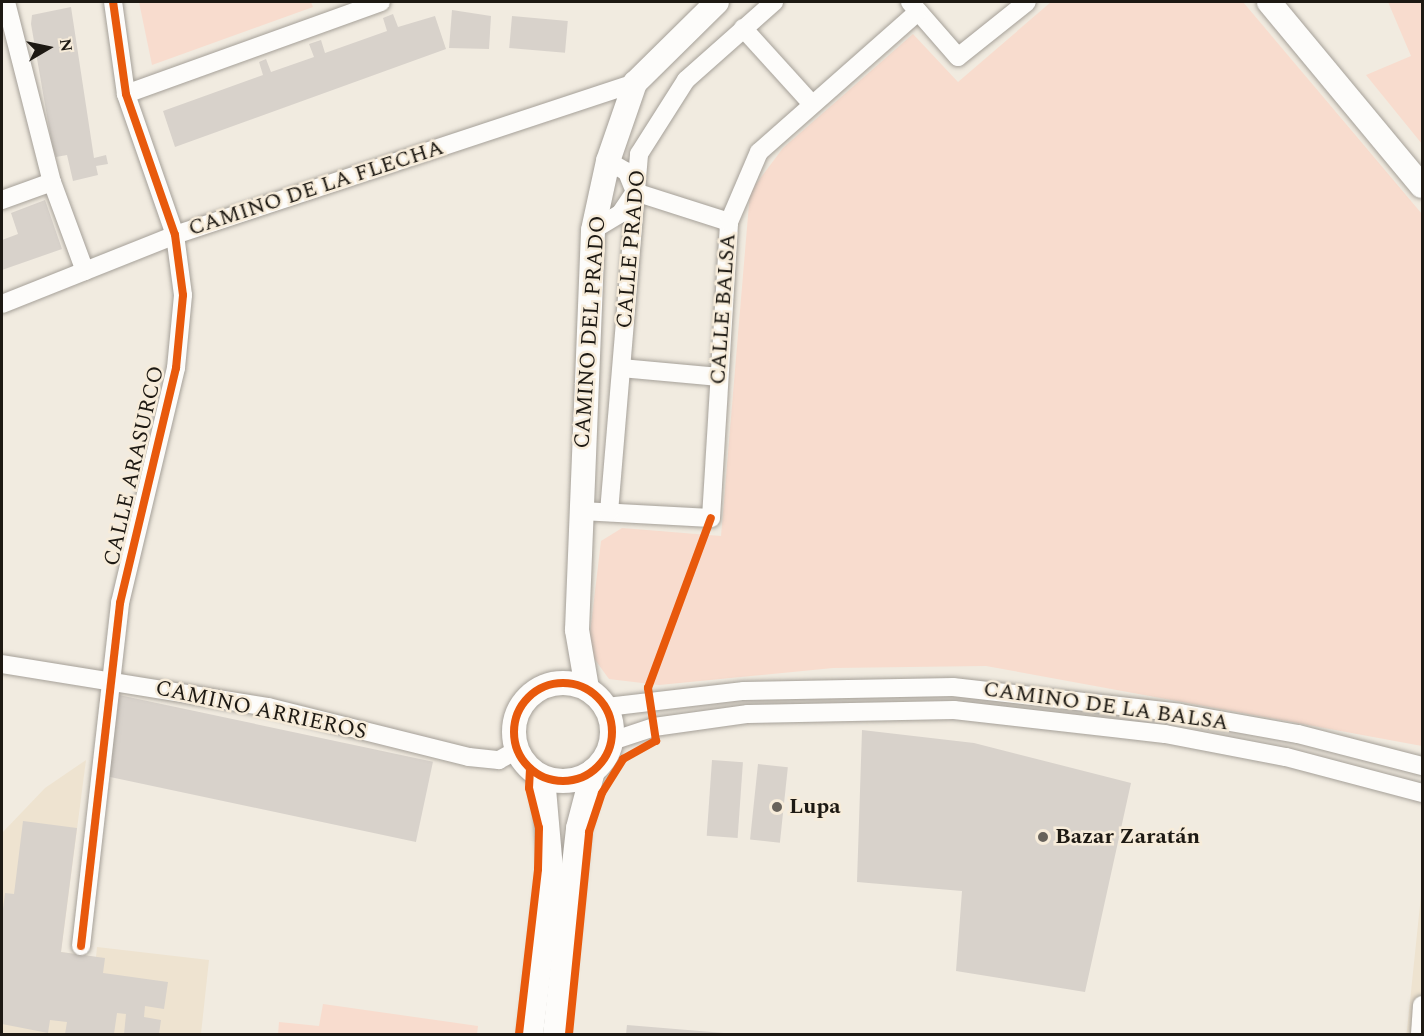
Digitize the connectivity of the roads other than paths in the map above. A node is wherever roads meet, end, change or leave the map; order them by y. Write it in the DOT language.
graph roads {
  1 [pos="3,2"];
  2 [pos="113,2"];
  3 [pos="381,2"];
  4 [pos="717,2"];
  5 [pos="774,2"];
  6 [pos="1027,2"];
  7 [pos="1269,2"];
  8 [pos="914,7"];
  9 [pos="743,28"];
  10 [pos="635,83"];
  11 [pos="126,93"];
  12 [pos="812,104"];
  13 [pos="608,161"];
  14 [pos="52,182"];
  15 [pos="1422,186"];
  16 [pos="635,192"];
  17 [pos="2,200"];
  18 [pos="729,222"];
  19 [pos="593,230"];
  20 [pos="175,235"];
  21 [pos="85,271"];
  22 [pos="2,304"];
  23 [pos="622,368"];
  24 [pos="718,377"];
  25 [pos="581,511"];
  26 [pos="609,512"];
  27 [pos="577,630"];
  28 [pos="2,664"];
  29 [pos="111,680"];
  30 [pos="553,683"];
  31 [pos="587,688"];
  32 [pos="607,707"];
  33 [pos="612,741"];
  34 [pos="518,750"];
  35 [pos="1422,766"];
  36 [pos="593,771"];
  37 [pos="543,777"];
  38 [pos="1422,793"];
  39 [pos="81,946"];
  40 [pos="1422,1005"];
  41 [pos="531,1035"];
  42 [pos="555,1035"];
  43 [pos="1420,1035"];
  1 -- 14 [label="street"];
  2 -- 11 [label="street, CALLE ARASURCO"];
  3 -- 11 [label="street"];
  4 -- 10 [label="main road, CAMINO DEL PRADO"];
  5 -- 9 [label="street, CALLE PRADO"];
  6 -- 8 [label="street"];
  7 -- 15 [label="main road"];
  8 -- 12 [label="street, CALLE BALSA"];
  9 -- 12 [label="street"];
  9 -- 16 [label="street, CALLE PRADO"];
  10 -- 13 [label="main road, CAMINO DEL PRADO"];
  10 -- 20 [label="street, CAMINO DE LA FLECHA"];
  11 -- 20 [label="street, CALLE ARASURCO"];
  12 -- 18 [label="street, CALLE BALSA"];
  13 -- 16 [label="street"];
  13 -- 19 [label="main road, CAMINO DEL PRADO"];
  14 -- 17 [label="street"];
  14 -- 21 [label="street"];
  16 -- 18 [label="street"];
  16 -- 19 [label="street"];
  16 -- 23 [label="street, CALLE PRADO"];
  18 -- 24 [label="street, CALLE BALSA"];
  19 -- 25 [label="main road, CAMINO DEL PRADO"];
  20 -- 21 [label="street, CAMINO DE LA FLECHA"];
  20 -- 29 [label="street, CALLE ARASURCO"];
  21 -- 22 [label="street, CAMINO DE LA FLECHA"];
  23 -- 24 [label="street"];
  23 -- 26 [label="street, CALLE PRADO"];
  24 -- 26 [label="street, CALLE BALSA"];
  25 -- 26 [label="street, CALLE BALSA"];
  25 -- 27 [label="main road, CAMINO DEL PRADO"];
  27 -- 30 [label="main road, CAMINO DEL PRADO"];
  27 -- 31 [label="main road, CAMINO DEL PRADO"];
  28 -- 29 [label="street, CAMINO ARRIEROS"];
  29 -- 34 [label="street, CAMINO ARRIEROS"];
  29 -- 39 [label="street, CALLE ARASURCO"];
  30 -- 31 [label="main road"];
  30 -- 34 [label="main road"];
  31 -- 32 [label="main road"];
  32 -- 33 [label="main road"];
  32 -- 35 [label="street, CAMINO DE LA BALSA"];
  33 -- 36 [label="main road"];
  33 -- 38 [label="street, CAMINO DE LA BALSA"];
  34 -- 37 [label="main road"];
  36 -- 37 [label="main road"];
  36 -- 42 [label="main road"];
  37 -- 41 [label="main road"];
  40 -- 43 [label="street"];
}
